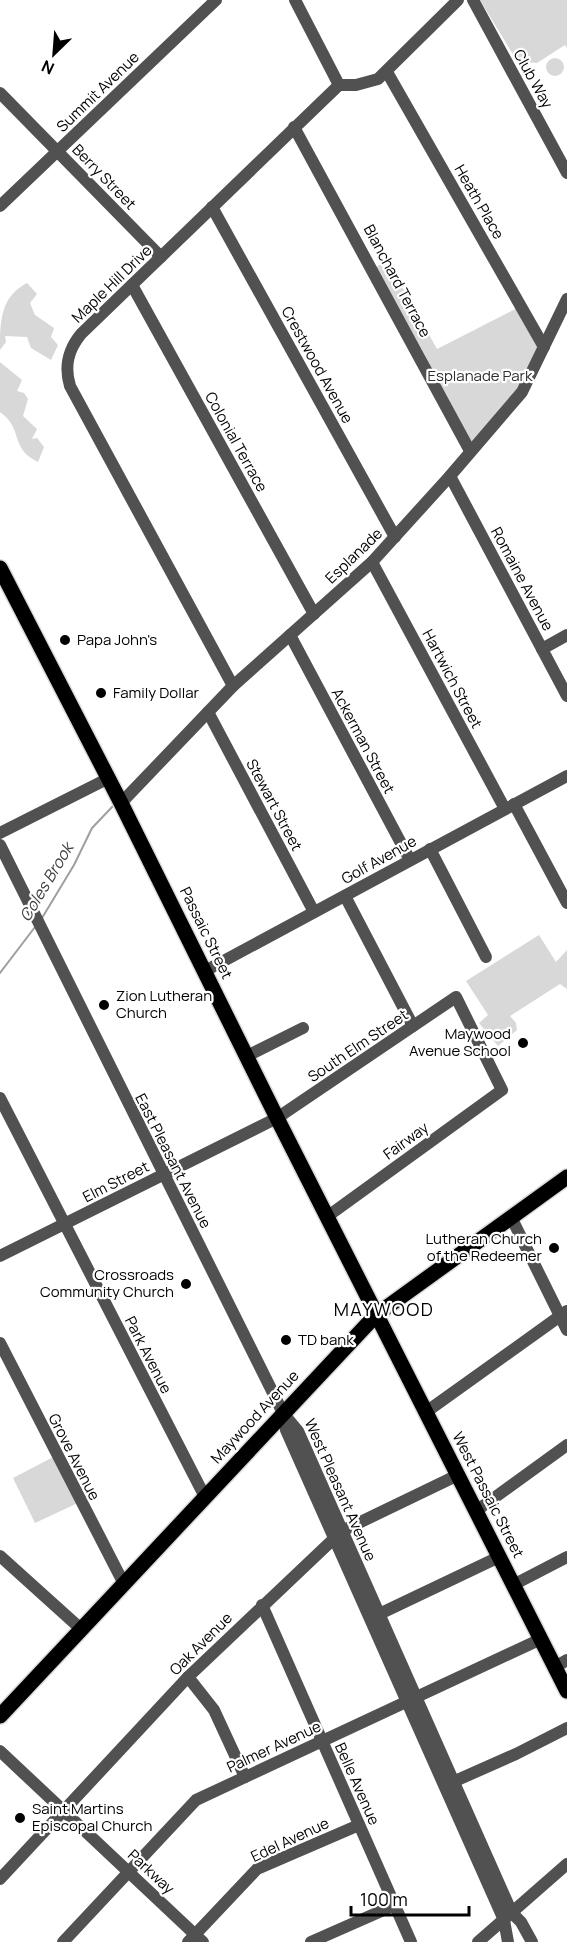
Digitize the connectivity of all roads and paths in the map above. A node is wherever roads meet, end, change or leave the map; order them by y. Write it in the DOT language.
graph roads {
  1 [pos="216,0"];
  2 [pos="295,0"];
  3 [pos="458,0"];
  4 [pos="473,0"];
  5 [pos="387,72"];
  6 [pos="368,82"];
  7 [pos="339,85"];
  8 [pos="0,93"];
  9 [pos="400,95"];
  10 [pos="294,127"];
  11 [pos="58,151"];
  12 [pos="567,173"];
  13 [pos="0,206"];
  14 [pos="212,207"];
  15 [pos="161,257"];
  16 [pos="132,285"];
  17 [pos="567,299"];
  18 [pos="544,347"];
  19 [pos="470,451"];
  20 [pos="450,476"];
  21 [pos="395,537"];
  22 [pos="372,562"];
  23 [pos="0,568"];
  24 [pos="314,614"];
  25 [pos="290,635"];
  26 [pos="567,635"];
  27 [pos="542,649"];
  28 [pos="233,686"];
  29 [pos="567,696"];
  30 [pos="208,712"];
  31 [pos="567,776"];
  32 [pos="109,778"];
  33 [pos="122,803"];
  34 [pos="509,807"];
  35 [pos="0,833"];
  36 [pos="0,845"];
  37 [pos="430,849"];
  38 [pos="410,860"];
  39 [pos="345,896"];
  40 [pos="567,903"];
  41 [pos="314,912"];
  42 [pos="486,957"];
  43 [pos="205,971"];
  44 [pos="414,1026"];
  45 [pos="303,1029"];
  46 [pos="248,1056"];
  47 [pos="502,1090"];
  48 [pos="0,1098"];
  49 [pos="277,1118"];
  50 [pos="163,1175"];
  51 [pos="567,1177"];
  52 [pos="328,1216"];
  53 [pos="511,1217"];
  54 [pos="63,1224"];
  55 [pos="0,1256"];
  56 [pos="563,1313"];
  57 [pos="376,1315"];
  58 [pos="567,1330"];
  59 [pos="0,1343"];
  60 [pos="426,1412"];
  61 [pos="283,1413"];
  62 [pos="567,1445"];
  63 [pos="458,1475"];
  64 [pos="205,1497"];
  65 [pos="476,1511"];
  66 [pos="338,1535"];
  67 [pos="0,1556"];
  68 [pos="499,1557"];
  69 [pos="567,1557"];
  70 [pos="124,1584"];
  71 [pos="513,1585"];
  72 [pos="262,1605"];
  73 [pos="374,1616"];
  74 [pos="81,1629"];
  75 [pos="541,1639"];
  76 [pos="561,1663"];
  77 [pos="188,1677"];
  78 [pos="567,1691"];
  79 [pos="412,1700"];
  80 [pos="0,1716"];
  81 [pos="567,1728"];
  82 [pos="322,1741"];
  83 [pos="0,1750"];
  84 [pos="245,1777"];
  85 [pos="448,1784"];
  86 [pos="64,1811"];
  87 [pos="359,1825"];
  88 [pos="567,1864"];
  89 [pos="129,1872"];
  90 [pos="0,1879"];
  91 [pos="395,1905"];
  92 [pos="508,1916"];
  93 [pos="195,1940"];
  94 [pos="63,1942"];
  95 [pos="311,1942"];
  96 [pos="411,1942"];
  97 [pos="478,1942"];
  98 [pos="508,1942"];
  99 [pos="532,1942"];
  1 -- 11 [label="street, Summit Avenue"];
  2 -- 7 [label="street"];
  3 -- 5 [label="street"];
  4 -- 12 [label="street, Club Way"];
  5 -- 6 [label="street"];
  5 -- 9 [label="street, Heath Place"];
  6 -- 7 [label="street"];
  6 -- 9 [label="street"];
  7 -- 10 [label="street, Maple Hill Drive"];
  8 -- 11 [label="street, Berry Street"];
  9 -- 18 [label="street, Heath Place"];
  10 -- 14 [label="street, Maple Hill Drive"];
  10 -- 19 [label="street, Blanchard Terrace"];
  11 -- 13 [label="street, Summit Avenue"];
  11 -- 15 [label="street, Berry Street"];
  14 -- 15 [label="street, Maple Hill Drive"];
  14 -- 21 [label="street, Crestwood Avenue"];
  15 -- 16 [label="street, Maple Hill Drive"];
  16 -- 24 [label="street, Colonial Terrace"];
  16 -- 28 [label="street, Maple Hill Drive"];
  17 -- 18 [label="street, Esplanade"];
  18 -- 19 [label="street, Esplanade"];
  19 -- 20 [label="street, Esplanade"];
  20 -- 21 [label="street, Esplanade"];
  20 -- 27 [label="street, Romaine Avenue"];
  21 -- 22 [label="street, Esplanade"];
  22 -- 24 [label="street, Esplanade"];
  22 -- 34 [label="street, Hartwich Street"];
  23 -- 32 [label="main road, Passaic Street"];
  24 -- 25 [label="street, Esplanade"];
  25 -- 28 [label="street, Esplanade"];
  25 -- 38 [label="street, Ackerman Street"];
  26 -- 27 [label="street"];
  27 -- 29 [label="street, Romaine Avenue"];
  28 -- 30 [label="street, Esplanade"];
  30 -- 33 [label="street, Esplanade"];
  30 -- 41 [label="street, Stewart Street"];
  31 -- 34 [label="street, Golf Avenue"];
  32 -- 33 [label="main road, Passaic Street"];
  32 -- 35 [label="street"];
  33 -- 43 [label="main road, Passaic Street"];
  34 -- 37 [label="street, Golf Avenue"];
  34 -- 40 [label="street, Hartwich Street"];
  36 -- 50 [label="street, East Pleasant Avenue"];
  37 -- 38 [label="street, Golf Avenue"];
  37 -- 42 [label="street"];
  38 -- 39 [label="street, Golf Avenue"];
  39 -- 41 [label="street, Golf Avenue"];
  39 -- 44 [label="street"];
  41 -- 43 [label="street, Golf Avenue"];
  43 -- 46 [label="main road, Passaic Street"];
  44 -- 47 [label="street, South Elm Street"];
  44 -- 49 [label="street, South Elm Street"];
  45 -- 46 [label="street"];
  46 -- 49 [label="main road, Passaic Street"];
  47 -- 52 [label="street, Fairway"];
  48 -- 54 [label="street, Park Avenue"];
  49 -- 50 [label="street, Elm Street"];
  49 -- 52 [label="main road, Passaic Street"];
  50 -- 54 [label="street, Elm Street"];
  50 -- 61 [label="street, East Pleasant Avenue"];
  51 -- 53 [label="main road, Maywood Avenue"];
  52 -- 57 [label="main road, Passaic Street"];
  53 -- 56 [label="street"];
  53 -- 57 [label="main road, Maywood Avenue"];
  54 -- 55 [label="street, Elm Street"];
  54 -- 64 [label="street, Park Avenue"];
  56 -- 58 [label="street"];
  56 -- 60 [label="street"];
  57 -- 60 [label="main road, West Passaic Street"];
  57 -- 61 [label="main road, Maywood Avenue"];
  59 -- 70 [label="street, Grove Avenue"];
  60 -- 63 [label="main road, West Passaic Street"];
  61 -- 64 [label="main road, Maywood Avenue"];
  61 -- 66 [label="street, West Pleasant Avenue"];
  62 -- 65 [label="street"];
  63 -- 65 [label="main road, West Passaic Street"];
  63 -- 66 [label="street, Oak Avenue"];
  64 -- 70 [label="main road, Maywood Avenue"];
  65 -- 68 [label="main road, West Passaic Street"];
  66 -- 72 [label="street, Oak Avenue"];
  66 -- 73 [label="street, West Pleasant Avenue"];
  67 -- 74 [label="street"];
  68 -- 71 [label="main road, West Passaic Street"];
  68 -- 73 [label="street"];
  69 -- 71 [label="street"];
  70 -- 74 [label="main road, Maywood Avenue"];
  71 -- 75 [label="main road, West Passaic Street"];
  72 -- 77 [label="street, Oak Avenue"];
  72 -- 82 [label="street, Belle Avenue"];
  73 -- 79 [label="street, West Pleasant Avenue"];
  74 -- 80 [label="main road, Maywood Avenue"];
  75 -- 76 [label="main road, West Passaic Street"];
  75 -- 79 [label="street, Palmer Avenue"];
  76 -- 78 [label="main road, West Passaic Street"];
  77 -- 84 [label="street"];
  77 -- 86 [label="street, Oak Avenue"];
  79 -- 82 [label="street, Palmer Avenue"];
  79 -- 85 [label="street, West Pleasant Avenue"];
  81 -- 85 [label="street"];
  82 -- 84 [label="street, Palmer Avenue"];
  82 -- 87 [label="street, Belle Avenue"];
  83 -- 86 [label="street, Parkway"];
  84 -- 89 [label="street, Palmer Avenue"];
  85 -- 92 [label="street, West Pleasant Avenue"];
  86 -- 89 [label="street, Parkway"];
  86 -- 90 [label="street, Oak Avenue"];
  87 -- 91 [label="street, Belle Avenue"];
  87 -- 93 [label="street, Edel Avenue"];
  88 -- 92 [label="street"];
  89 -- 93 [label="street, Parkway"];
  89 -- 94 [label="street, Palmer Avenue"];
  91 -- 95 [label="street"];
  91 -- 96 [label="street, Belle Avenue"];
  92 -- 97 [label="street"];
  92 -- 98 [label="street, West Pleasant Avenue"];
  92 -- 99 [label="street, West Pleasant Avenue"];
}
